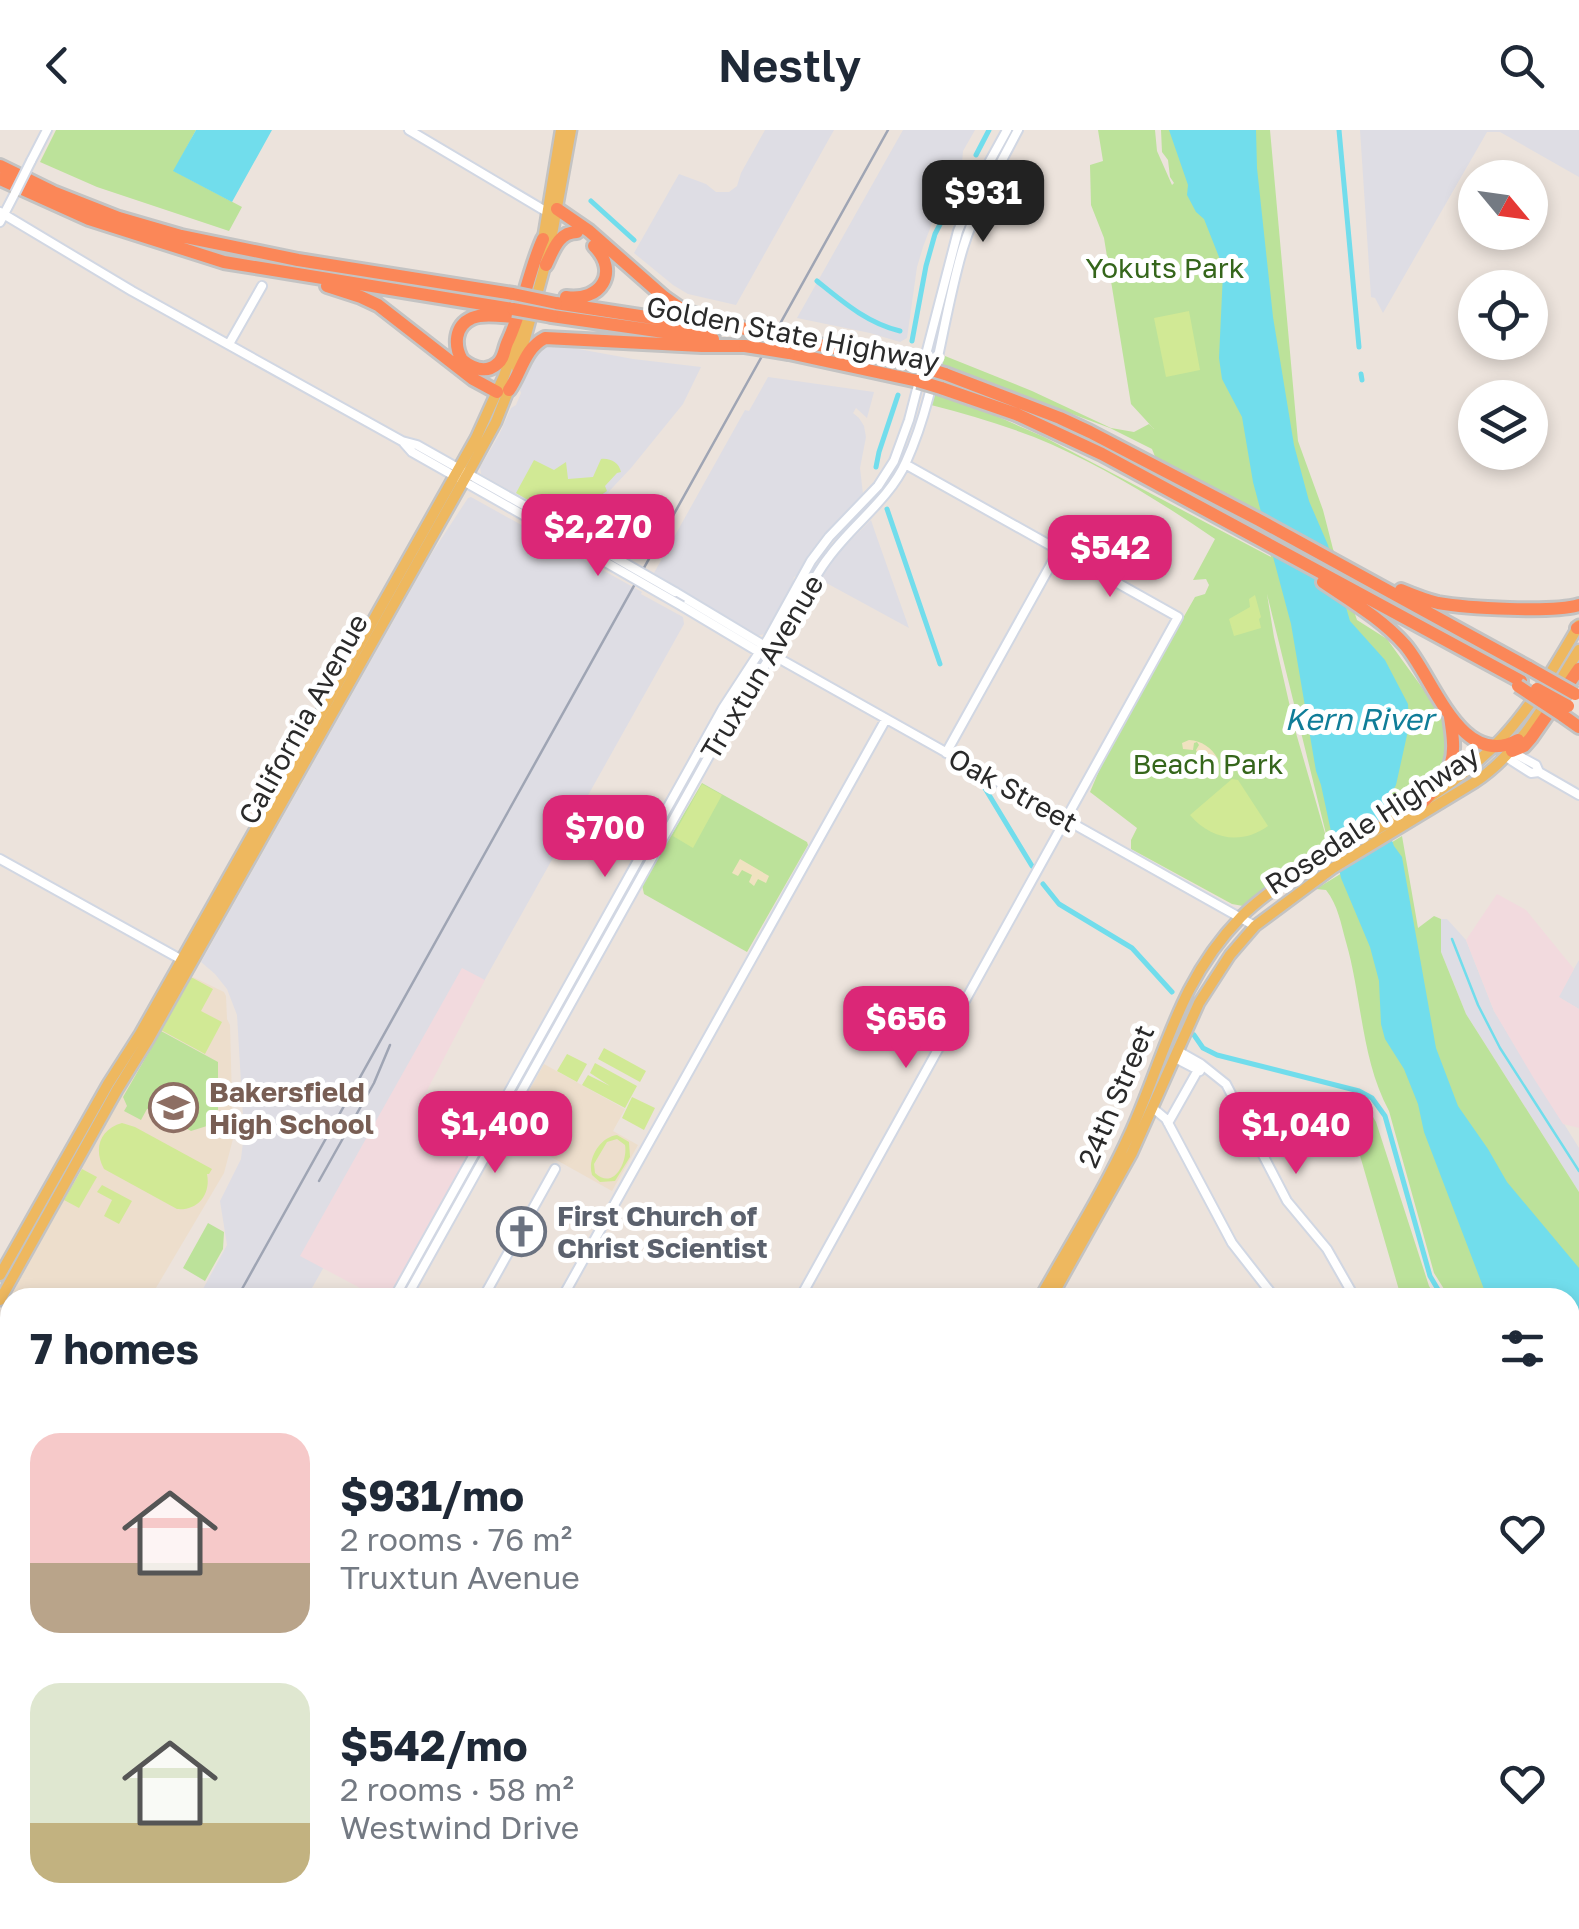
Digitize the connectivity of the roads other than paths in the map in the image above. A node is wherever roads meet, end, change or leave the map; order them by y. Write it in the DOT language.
graph roads {
  1 [pos="47,130"];
  2 [pos="409,130"];
  3 [pos="566,130"];
  4 [pos="1007,130"];
  5 [pos="1018,130"];
  6 [pos="0,166"];
  7 [pos="0,179"];
  8 [pos="553,213"];
  9 [pos="1,216"];
  10 [pos="576,232"];
  11 [pos="543,238"];
  12 [pos="953,248"];
  13 [pos="546,266"];
  14 [pos="272,270"];
  15 [pos="262,286"];
  16 [pos="950,306"];
  17 [pos="513,307"];
  18 [pos="553,309"];
  19 [pos="514,332"];
  20 [pos="709,333"];
  21 [pos="229,344"];
  22 [pos="792,346"];
  23 [pos="943,381"];
  24 [pos="503,386"];
  25 [pos="905,464"];
  26 [pos="461,475"];
  27 [pos="871,494"];
  28 [pos="1060,550"];
  29 [pos="823,564"];
  30 [pos="1303,564"];
  31 [pos="1348,569"];
  32 [pos="1579,606"];
  33 [pos="1578,627"];
  34 [pos="762,648"];
  35 [pos="1579,650"];
  36 [pos="771,654"];
  37 [pos="1579,669"];
  38 [pos="1522,675"];
  39 [pos="1574,699"];
  40 [pos="1449,714"];
  41 [pos="886,719"];
  42 [pos="1579,727"];
  43 [pos="1507,747"];
  44 [pos="946,753"];
  45 [pos="1579,794"];
  46 [pos="1422,802"];
  47 [pos="1067,820"];
  48 [pos="1404,820"];
  49 [pos="0,859"];
  50 [pos="1240,918"];
  51 [pos="1255,926"];
  52 [pos="182,960"];
  53 [pos="1177,1054"];
  54 [pos="1198,1070"];
  55 [pos="1154,1071"];
  56 [pos="1218,1077"];
  57 [pos="1154,1108"];
  58 [pos="1168,1123"];
  59 [pos="555,1169"];
  60 [pos="425,1240"];
  61 [pos="424,1264"];
  62 [pos="0,1275"];
  63 [pos="7,1288"];
  64 [pos="399,1288"];
  65 [pos="411,1288"];
  66 [pos="489,1288"];
  67 [pos="568,1288"];
  68 [pos="806,1288"];
  69 [pos="1045,1288"];
  70 [pos="1056,1288"];
  71 [pos="1266,1288"];
  72 [pos="1349,1288"];
  1 -- 9 [label="main road, bridge"];
  2 -- 8 [label="main road"];
  3 -- 8 [label="main road, California Avenue"];
  3 -- 8 [label="main road, California Avenue"];
  4 -- 12 [label="main road, Truxtun Avenue"];
  5 -- 16 [label="main road, Truxtun Avenue"];
  6 -- 17 [label="highway"];
  7 -- 14 [label="highway"];
  8 -- 10 [label="highway"];
  8 -- 11 [label="main road, California Avenue"];
  8 -- 13 [label="main road, California Avenue"];
  8 -- 20 [label="highway"];
  9 -- 21 [label="main road, Oak Street"];
  10 -- 13 [label="highway"];
  10 -- 18 [label="highway"];
  11 -- 19 [label="highway"];
  11 -- 24 [label="main road, California Avenue"];
  12 -- 16 [label="main road"];
  12 -- 27 [label="main road, Truxtun Avenue"];
  13 -- 24 [label="main road, California Avenue"];
  14 -- 17 [label="highway"];
  14 -- 24 [label="highway"];
  15 -- 21 [label="main road"];
  16 -- 25 [label="main road, Truxtun Avenue"];
  17 -- 18 [label="highway, bridge"];
  17 -- 18 [label="highway, bridge"];
  17 -- 19 [label="highway"];
  18 -- 20 [label="highway, Golden State Highway"];
  18 -- 20 [label="highway, Golden State Highway"];
  19 -- 24 [label="main road"];
  20 -- 22 [label="highway, Golden State Highway, bridge"];
  20 -- 22 [label="highway, Golden State Highway, bridge"];
  20 -- 24 [label="highway"];
  21 -- 26 [label="main road, Oak Street"];
  22 -- 23 [label="highway, Golden State Highway, bridge"];
  23 -- 30 [label="highway, Golden State Highway"];
  23 -- 31 [label="highway, Golden State Highway"];
  24 -- 26 [label="main road, California Avenue"];
  25 -- 28 [label="main road"];
  25 -- 29 [label="main road, Truxtun Avenue"];
  26 -- 34 [label="main road, Oak Street, bridge"];
  26 -- 52 [label="main road, California Avenue"];
  26 -- 63 [label="main road, California Avenue"];
  27 -- 29 [label="main road"];
  27 -- 34 [label="main road, Truxtun Avenue"];
  28 -- 44 [label="main road"];
  28 -- 47 [label="main road"];
  29 -- 36 [label="main road, Truxtun Avenue"];
  30 -- 38 [label="highway, Golden State Highway"];
  30 -- 40 [label="highway"];
  31 -- 32 [label="highway"];
  31 -- 38 [label="highway, Golden State Highway"];
  33 -- 43 [label="main road, Rosedale Highway"];
  34 -- 36 [label="main road, Oak Street"];
  34 -- 60 [label="main road, Truxtun Avenue"];
  35 -- 43 [label="main road, Rosedale Highway"];
  36 -- 41 [label="main road, Oak Street"];
  36 -- 61 [label="main road, Truxtun Avenue"];
  37 -- 43 [label="highway"];
  38 -- 39 [label="highway, bridge"];
  38 -- 39 [label="highway, Golden State Highway, bridge"];
  39 -- 42 [label="highway"];
  40 -- 43 [label="highway"];
  40 -- 46 [label="highway"];
  41 -- 44 [label="main road, Oak Street"];
  41 -- 67 [label="main road"];
  43 -- 45 [label="main road"];
  43 -- 46 [label="main road, Rosedale Highway"];
  43 -- 48 [label="main road, Rosedale Highway"];
  44 -- 47 [label="main road, Oak Street"];
  46 -- 48 [label="main road, Rosedale Highway"];
  47 -- 50 [label="main road, Oak Street"];
  47 -- 68 [label="main road"];
  48 -- 50 [label="main road, Rosedale Highway"];
  48 -- 51 [label="main road, Rosedale Highway"];
  49 -- 52 [label="main road"];
  50 -- 51 [label="main road, Oak Street"];
  50 -- 55 [label="main road, 24th Street"];
  51 -- 53 [label="main road, 24th Street"];
  52 -- 62 [label="main road, California Avenue"];
  53 -- 54 [label="main road"];
  53 -- 56 [label="main road"];
  53 -- 57 [label="main road, 24th Street"];
  54 -- 56 [label="main road"];
  54 -- 58 [label="main road"];
  55 -- 57 [label="main road"];
  55 -- 69 [label="main road, 24th Street"];
  56 -- 72 [label="main road"];
  57 -- 58 [label="main road"];
  57 -- 70 [label="main road, 24th Street"];
  58 -- 71 [label="main road"];
  59 -- 66 [label="main road"];
  60 -- 61 [label="main road"];
  60 -- 64 [label="main road, Truxtun Avenue"];
  61 -- 65 [label="main road, Truxtun Avenue"];
}
